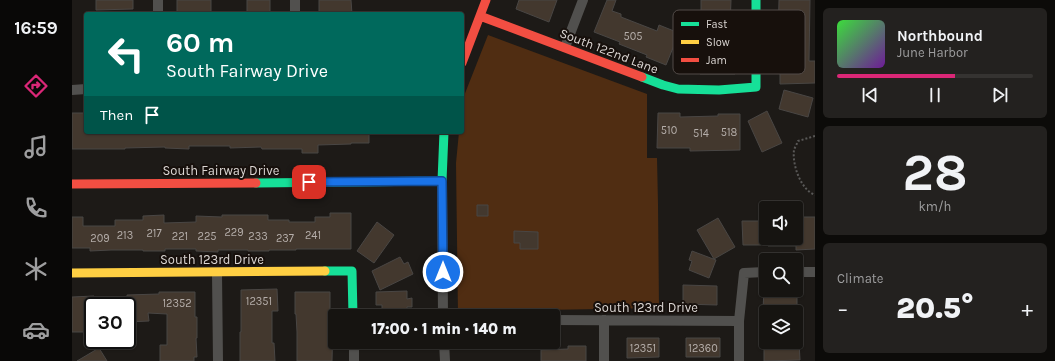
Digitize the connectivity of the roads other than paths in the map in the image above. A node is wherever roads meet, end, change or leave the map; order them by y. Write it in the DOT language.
graph roads {
  1 [pos="158,0"];
  2 [pos="295,0"];
  3 [pos="486,0"];
  4 [pos="583,0"];
  5 [pos="158,12"];
  6 [pos="295,12"];
  7 [pos="480,16"];
  8 [pos="565,47"];
  9 [pos="464,58"];
  10 [pos="756,74"];
  11 [pos="84,89"];
  12 [pos="72,90"];
  13 [pos="444,134"];
  14 [pos="442,181"];
  15 [pos="72,184"];
  16 [pos="217,272"];
  17 [pos="759,272"];
  18 [pos="803,272"];
  19 [pos="815,272"];
  20 [pos="72,273"];
  21 [pos="353,309"];
  22 [pos="443,309"];
  23 [pos="560,320"];
  24 [pos="604,320"];
  25 [pos="739,320"];
  26 [pos="354,349"];
  27 [pos="444,349"];
  28 [pos="218,361"];
  29 [pos="354,361"];
  30 [pos="445,361"];
  31 [pos="604,361"];
  32 [pos="739,361"];
  1 -- 5 [label="street"];
  2 -- 6 [label="street"];
  3 -- 7 [label="street"];
  4 -- 8 [label="street"];
  7 -- 8 [label="street, South 122nd Lane"];
  7 -- 9 [label="street"];
  8 -- 10 [label="street, South 122nd Lane"];
  11 -- 12 [label="street"];
  13 -- 14 [label="street"];
  14 -- 15 [label="street, South Fairway Drive"];
  14 -- 22 [label="street"];
  16 -- 20 [label="street, South 123rd Drive"];
  16 -- 21 [label="street, South 123rd Drive"];
  16 -- 28 [label="street"];
  17 -- 25 [label="street"];
  18 -- 19 [label="street"];
  23 -- 24 [label="street, South 123rd Drive"];
  24 -- 25 [label="street, South 123rd Drive"];
  24 -- 31 [label="street"];
  25 -- 32 [label="street"];
  26 -- 29 [label="street"];
  27 -- 30 [label="street"];
}
